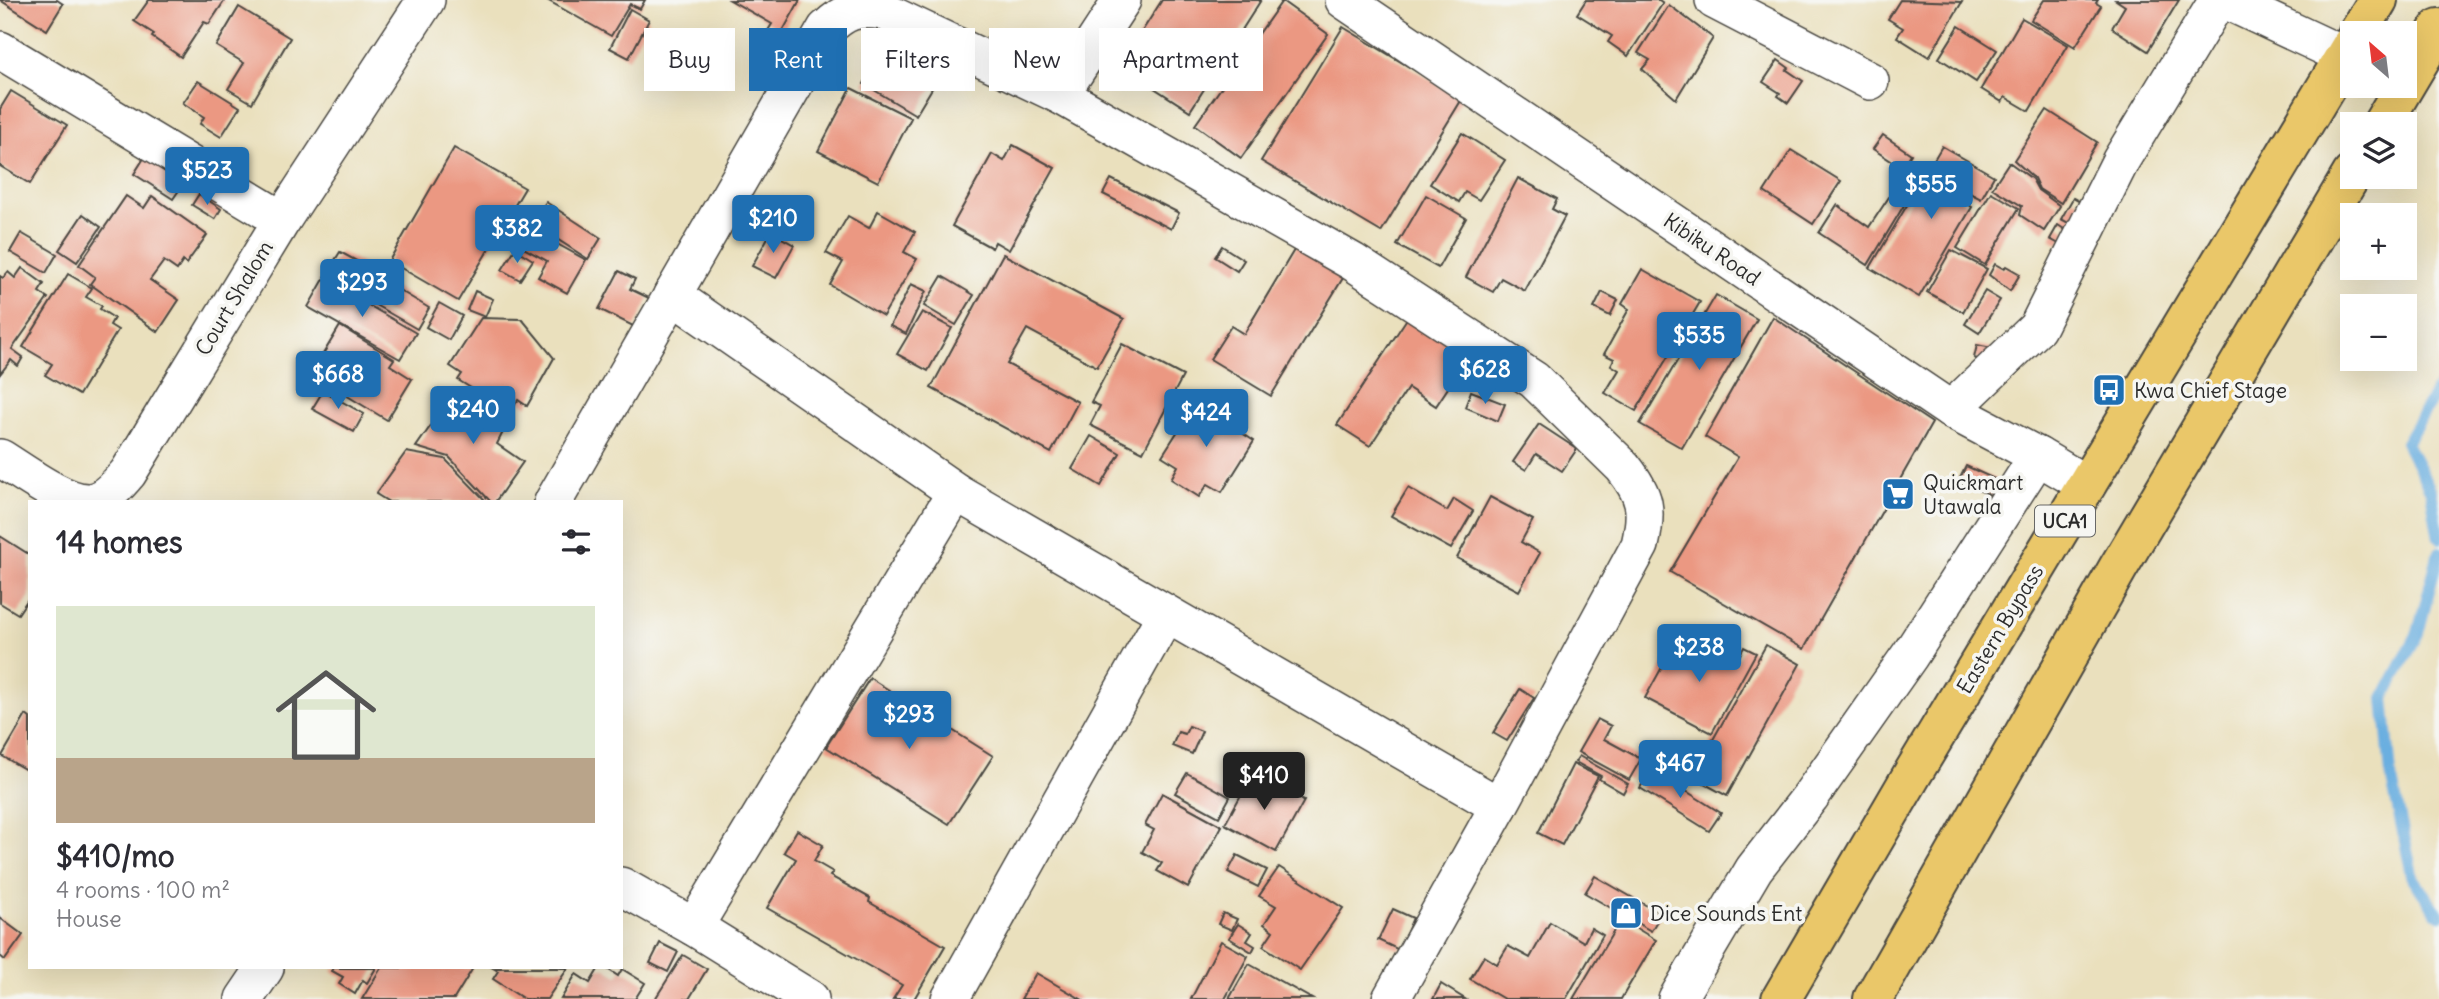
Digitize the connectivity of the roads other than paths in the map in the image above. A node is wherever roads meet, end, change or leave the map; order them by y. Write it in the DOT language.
graph roads {
  1 [pos="426,0"];
  2 [pos="1122,0"];
  3 [pos="1344,0"];
  4 [pos="1714,0"];
  5 [pos="2218,0"];
  6 [pos="2225,0"];
  7 [pos="2378,0"];
  8 [pos="2366,21"];
  9 [pos="2439,28"];
  10 [pos="2340,41"];
  11 [pos="0,50"];
  12 [pos="2340,65"];
  13 [pos="1870,81"];
  14 [pos="1060,95"];
  15 [pos="2389,112"];
  16 [pos="2343,189"];
  17 [pos="282,220"];
  18 [pos="672,295"];
  19 [pos="1951,410"];
  20 [pos="2038,456"];
  21 [pos="0,458"];
  22 [pos="2087,485"];
  23 [pos="956,492"];
  24 [pos="81,500"];
  25 [pos="94,500"];
  26 [pos="554,500"];
  27 [pos="1166,614"];
  28 [pos="1499,806"];
  29 [pos="623,887"];
  30 [pos="694,927"];
  31 [pos="264,969"];
  32 [pos="244,999"];
  33 [pos="810,999"];
  34 [pos="950,999"];
  35 [pos="1391,999"];
  36 [pos="1677,999"];
  37 [pos="1781,999"];
  38 [pos="1873,999"];
  1 -- 17 [label="street, Court Shalom"];
  2 -- 14 [label="street"];
  3 -- 19 [label="street, Kibiku Road"];
  4 -- 13 [label="street"];
  5 -- 19 [label="street"];
  6 -- 10 [label="street"];
  7 -- 8 [label="main road, Eastern Bypass / UCA1"];
  9 -- 15 [label="main road"];
  11 -- 17 [label="street"];
  12 -- 22 [label="main road, Eastern Bypass / UCA1"];
  14 -- 18 [label="street"];
  14 -- 28 [label="street"];
  16 -- 38 [label="main road"];
  17 -- 25 [label="street, Court Shalom"];
  18 -- 23 [label="street"];
  18 -- 26 [label="street"];
  19 -- 20 [label="street, Kibiku Road"];
  20 -- 22 [label="street, Kibiku Road"];
  20 -- 36 [label="street"];
  21 -- 24 [label="street, Court Shalom"];
  22 -- 37 [label="main road, Eastern Bypass / UCA1"];
  23 -- 27 [label="street"];
  23 -- 30 [label="street"];
  27 -- 28 [label="street"];
  27 -- 34 [label="street"];
  28 -- 35 [label="street"];
  29 -- 30 [label="street"];
  30 -- 33 [label="street"];
  31 -- 32 [label="street"];
}
